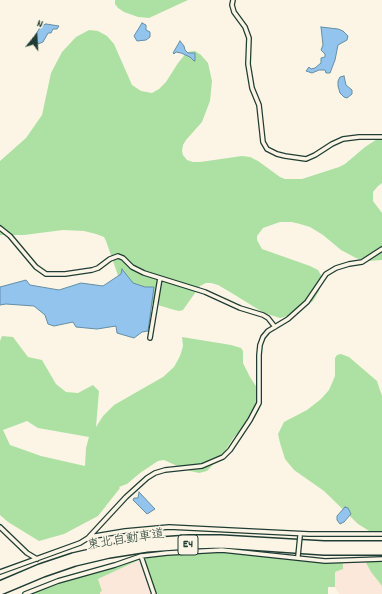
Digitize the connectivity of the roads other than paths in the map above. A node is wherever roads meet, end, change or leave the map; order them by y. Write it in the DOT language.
graph roads {
  1 [pos="233,0"];
  2 [pos="382,137"];
  3 [pos="0,228"];
  4 [pos="382,249"];
  5 [pos="160,278"];
  6 [pos="275,327"];
  7 [pos="150,338"];
  8 [pos="0,527"];
  9 [pos="300,534"];
  10 [pos="382,534"];
  11 [pos="88,538"];
  12 [pos="382,546"];
  13 [pos="382,551"];
  14 [pos="141,556"];
  15 [pos="298,557"];
  16 [pos="382,558"];
  17 [pos="37,559"];
  18 [pos="0,572"];
  19 [pos="0,585"];
  20 [pos="0,591"];
  21 [pos="25,594"];
  22 [pos="154,594"];
  1 -- 2 [label="street"];
  3 -- 5 [label="street"];
  4 -- 6 [label="street"];
  5 -- 6 [label="street"];
  5 -- 7 [label="street"];
  6 -- 11 [label="street"];
  8 -- 17 [label="street"];
  9 -- 10 [label="street"];
  9 -- 11 [label="street"];
  9 -- 15 [label="street, bridge"];
  11 -- 17 [label="street"];
  12 -- 19 [label="highway, 東北自動車道 / E4"];
  13 -- 20 [label="highway, 東北自動車道 / E4"];
  14 -- 15 [label="street"];
  14 -- 21 [label="street"];
  14 -- 22 [label="street"];
  15 -- 16 [label="street"];
  17 -- 18 [label="street"];
}
